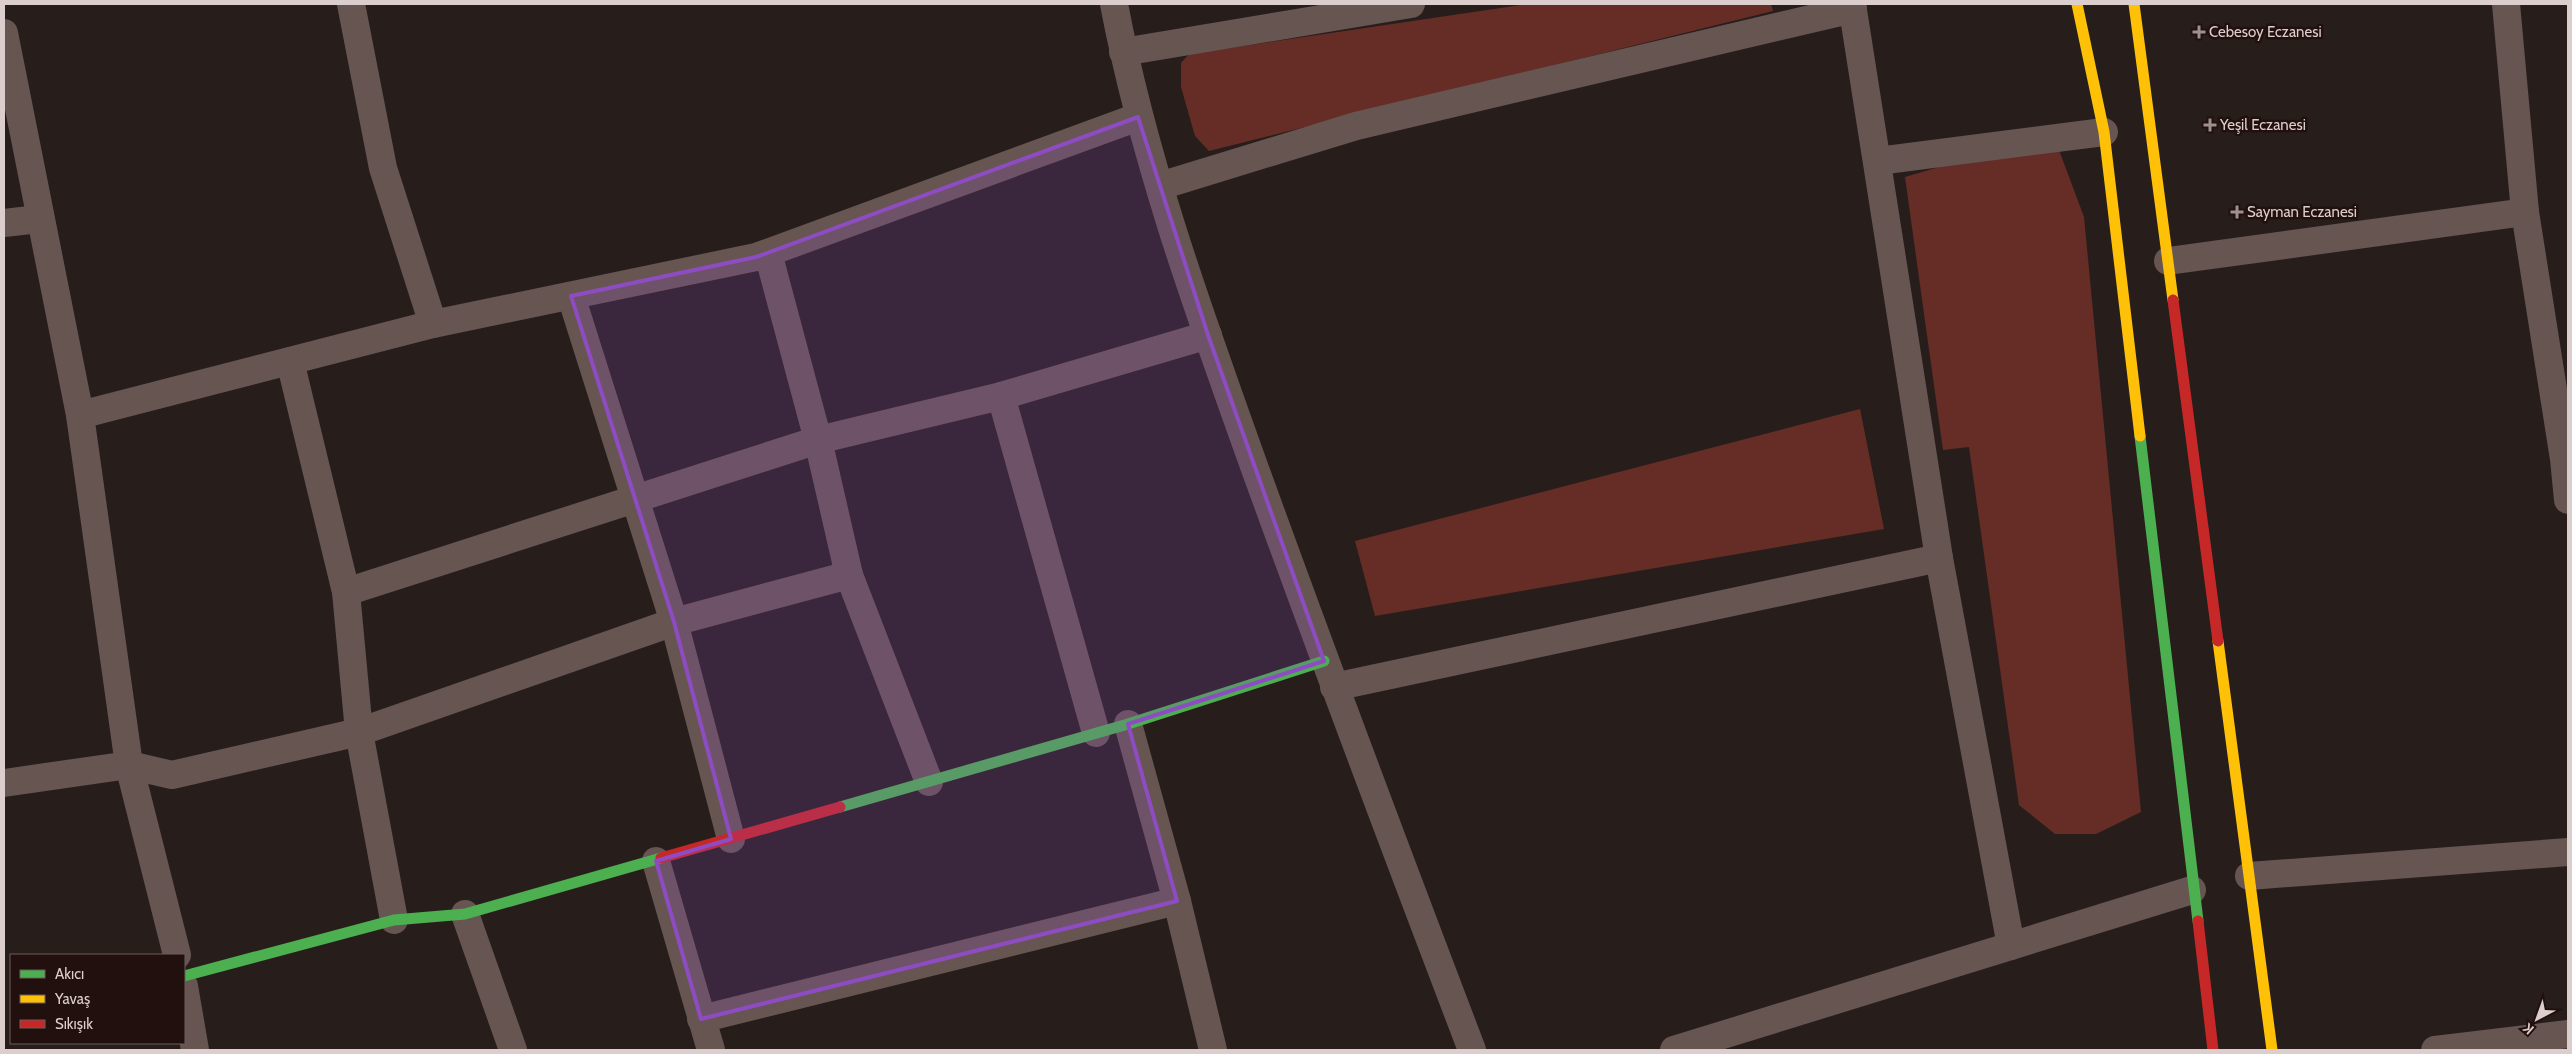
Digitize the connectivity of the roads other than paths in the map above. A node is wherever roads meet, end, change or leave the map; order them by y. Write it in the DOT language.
graph roads {
  1 [pos="351,4"];
  2 [pos="1114,4"];
  3 [pos="1412,4"];
  4 [pos="2077,4"];
  5 [pos="2134,4"];
  6 [pos="2506,4"];
  7 [pos="1852,6"];
  8 [pos="4,33"];
  9 [pos="1123,52"];
  10 [pos="1138,118"];
  11 [pos="2104,132"];
  12 [pos="1878,161"];
  13 [pos="1160,186"];
  14 [pos="2525,212"];
  15 [pos="39,219"];
  16 [pos="4,223"];
  17 [pos="768,253"];
  18 [pos="2168,261"];
  19 [pos="571,296"];
  20 [pos="433,324"];
  21 [pos="1208,335"];
  22 [pos="290,361"];
  23 [pos="1001,396"];
  24 [pos="80,416"];
  25 [pos="818,440"];
  26 [pos="634,500"];
  27 [pos="2568,500"];
  28 [pos="1940,558"];
  29 [pos="849,575"];
  30 [pos="346,592"];
  31 [pos="674,622"];
  32 [pos="1324,660"];
  33 [pos="1334,687"];
  34 [pos="1128,724"];
  35 [pos="359,732"];
  36 [pos="1096,733"];
  37 [pos="129,765"];
  38 [pos="929,782"];
  39 [pos="4,783"];
  40 [pos="731,839"];
  41 [pos="2568,852"];
  42 [pos="656,861"];
  43 [pos="2249,876"];
  44 [pos="2192,890"];
  45 [pos="1177,901"];
  46 [pos="465,914"];
  47 [pos="394,920"];
  48 [pos="2011,946"];
  49 [pos="177,954"];
  50 [pos="185,976"];
  51 [pos="185,992"];
  52 [pos="701,1019"];
  53 [pos="2568,1034"];
  54 [pos="195,1050"];
  55 [pos="513,1050"];
  56 [pos="711,1050"];
  57 [pos="1213,1050"];
  58 [pos="1472,1050"];
  59 [pos="1674,1050"];
  60 [pos="2213,1050"];
  61 [pos="2272,1050"];
  62 [pos="2435,1050"];
  1 -- 20 [label="street"];
  2 -- 9 [label="street"];
  3 -- 9 [label="street"];
  4 -- 11 [label="main road"];
  5 -- 18 [label="main road"];
  6 -- 14 [label="street"];
  7 -- 12 [label="street"];
  7 -- 13 [label="street"];
  8 -- 15 [label="street"];
  9 -- 10 [label="street"];
  10 -- 13 [label="street"];
  10 -- 17 [label="street"];
  11 -- 12 [label="street"];
  11 -- 44 [label="main road"];
  12 -- 28 [label="street"];
  13 -- 21 [label="street"];
  14 -- 18 [label="street"];
  14 -- 27 [label="street"];
  15 -- 16 [label="street"];
  15 -- 24 [label="street"];
  17 -- 19 [label="street"];
  17 -- 25 [label="street"];
  18 -- 43 [label="main road"];
  19 -- 20 [label="street"];
  19 -- 26 [label="street"];
  20 -- 22 [label="street"];
  21 -- 23 [label="street"];
  21 -- 32 [label="street"];
  22 -- 24 [label="street"];
  22 -- 30 [label="street"];
  23 -- 25 [label="street"];
  23 -- 36 [label="street"];
  24 -- 37 [label="street"];
  25 -- 26 [label="street"];
  25 -- 29 [label="street"];
  26 -- 30 [label="street"];
  26 -- 31 [label="street"];
  28 -- 33 [label="street"];
  28 -- 48 [label="street"];
  29 -- 31 [label="street"];
  29 -- 38 [label="street"];
  30 -- 35 [label="street"];
  31 -- 35 [label="street"];
  31 -- 40 [label="street"];
  32 -- 33 [label="street"];
  32 -- 34 [label="main road"];
  33 -- 58 [label="street"];
  34 -- 36 [label="main road"];
  34 -- 45 [label="street"];
  35 -- 37 [label="street"];
  35 -- 47 [label="street"];
  36 -- 38 [label="main road"];
  37 -- 39 [label="street"];
  37 -- 49 [label="street"];
  38 -- 40 [label="main road"];
  40 -- 42 [label="main road"];
  41 -- 43 [label="street"];
  42 -- 46 [label="main road"];
  42 -- 52 [label="street"];
  43 -- 61 [label="main road"];
  44 -- 48 [label="street"];
  44 -- 60 [label="main road"];
  45 -- 52 [label="street"];
  45 -- 57 [label="street"];
  46 -- 47 [label="main road"];
  46 -- 55 [label="street"];
  47 -- 50 [label="main road"];
  48 -- 59 [label="street"];
  51 -- 54 [label="street"];
  52 -- 56 [label="street"];
  53 -- 62 [label="street"];
}
